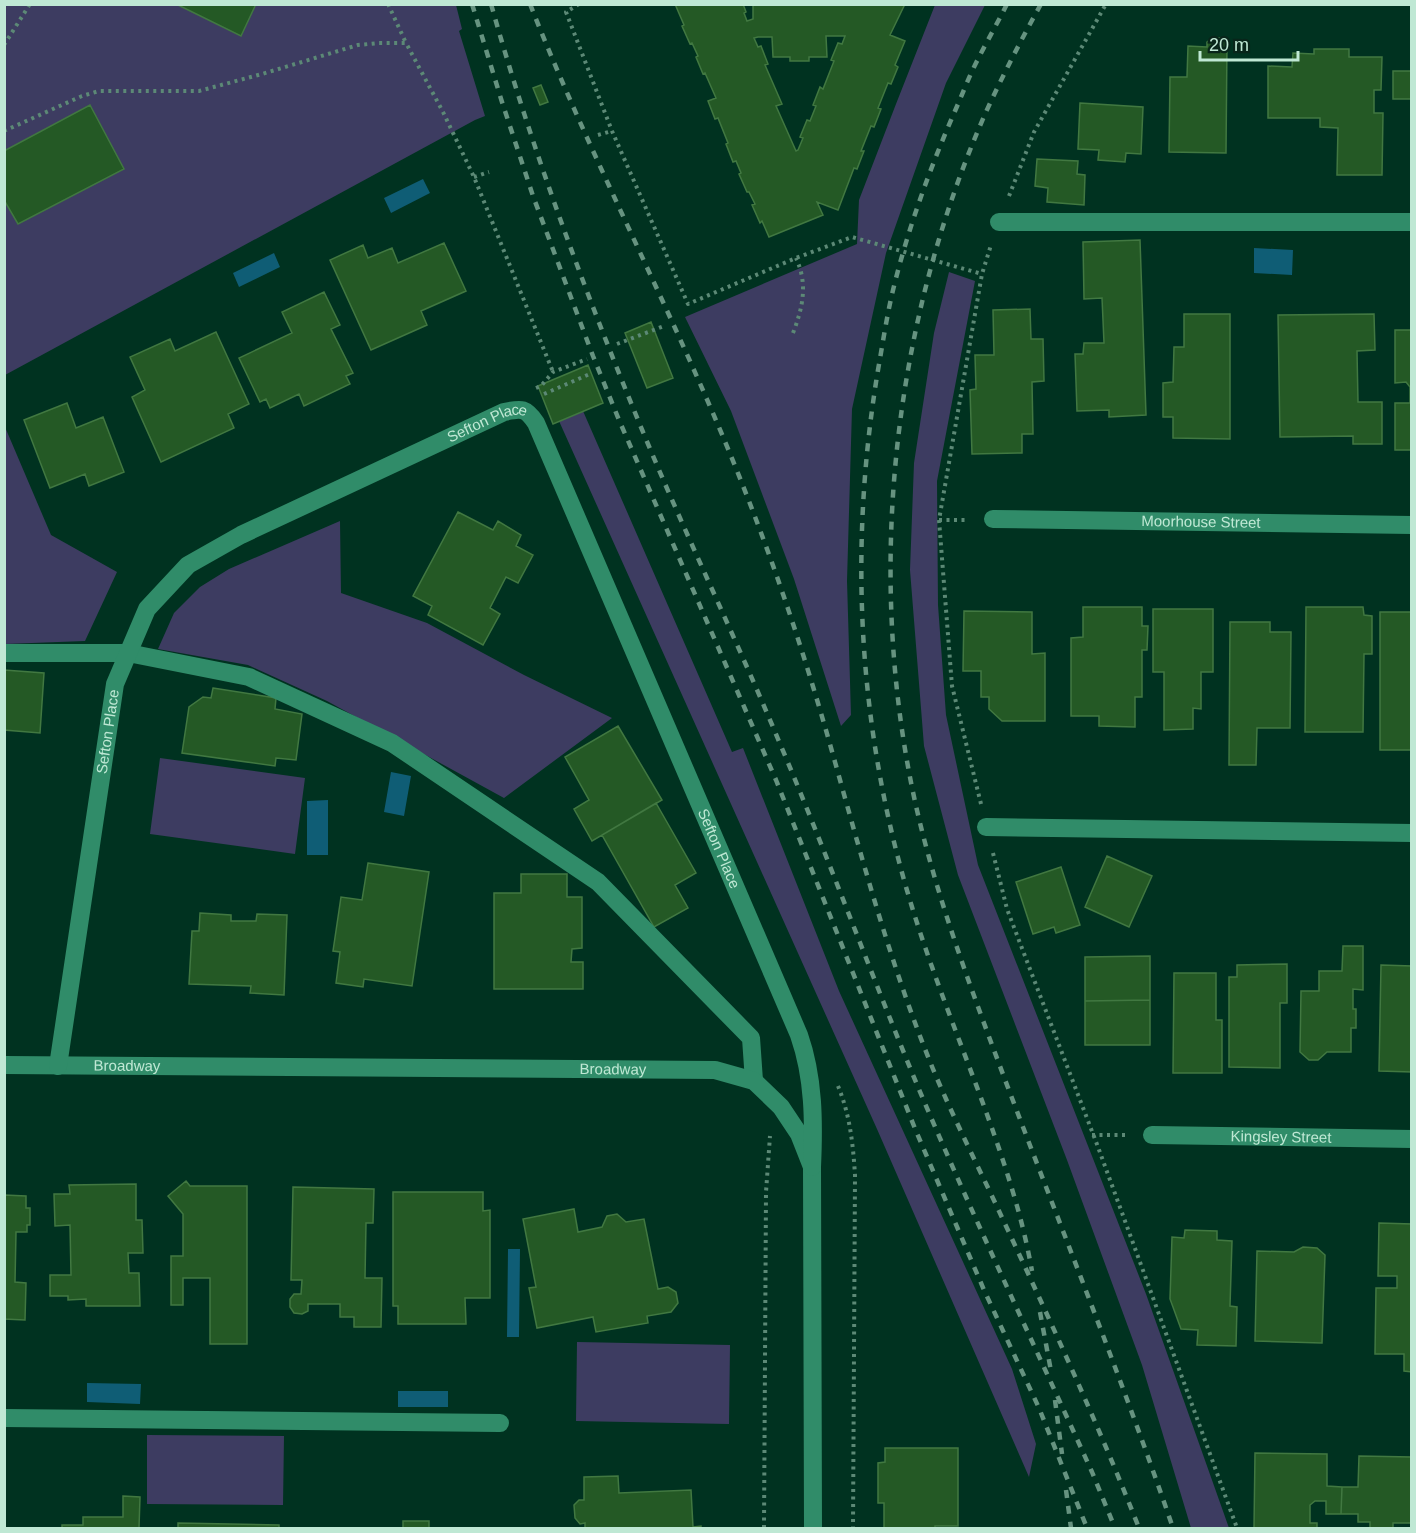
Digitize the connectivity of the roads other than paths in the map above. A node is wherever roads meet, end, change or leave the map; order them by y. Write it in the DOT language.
graph roads {
  1 [pos="999,222"];
  2 [pos="1412,222"];
  3 [pos="993,519"];
  4 [pos="1412,525"];
  5 [pos="4,653"];
  6 [pos="128,653"];
  7 [pos="986,827"];
  8 [pos="1412,833"];
  9 [pos="4,1065"];
  10 [pos="58,1066"];
  11 [pos="754,1081"];
  12 [pos="1152,1135"];
  13 [pos="1412,1138"];
  14 [pos="812,1167"];
  15 [pos="4,1418"];
  16 [pos="500,1423"];
  17 [pos="813,1528"];
  1 -- 2 [label="street"];
  3 -- 4 [label="street, Moorhouse Street"];
  5 -- 6 [label="street"];
  6 -- 10 [label="street, Sefton Place"];
  6 -- 11 [label="street"];
  6 -- 14 [label="street, Sefton Place"];
  7 -- 8 [label="street"];
  9 -- 10 [label="street, Broadway"];
  10 -- 11 [label="street, Broadway"];
  11 -- 14 [label="street, Broadway"];
  12 -- 13 [label="street, Kingsley Street"];
  14 -- 17 [label="street, Broadway"];
  15 -- 16 [label="street"];
}
